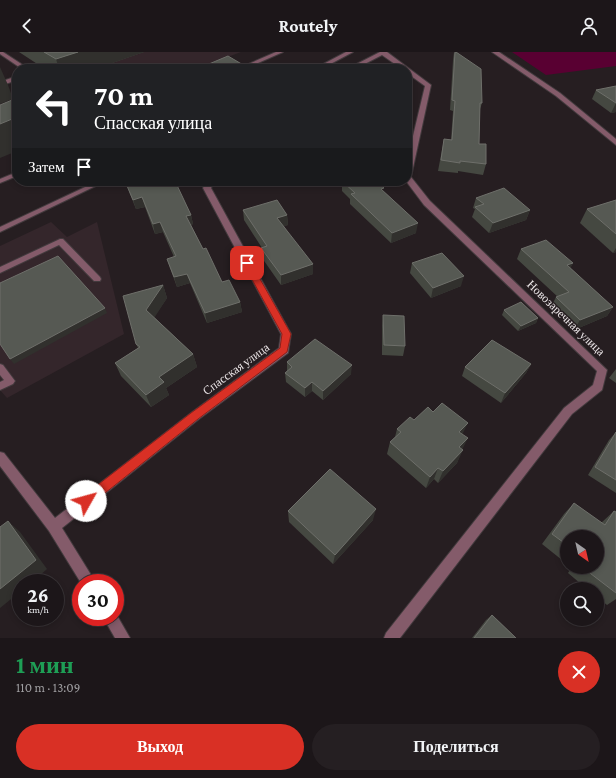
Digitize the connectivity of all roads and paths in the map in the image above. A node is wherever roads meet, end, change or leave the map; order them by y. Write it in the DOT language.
graph roads {
  1 [pos="0,52"];
  2 [pos="280,52"];
  3 [pos="350,52"];
  4 [pos="384,52"];
  5 [pos="495,52"];
  6 [pos="94,62"];
  7 [pos="254,63"];
  8 [pos="18,64"];
  9 [pos="97,64"];
  10 [pos="327,64"];
  11 [pos="360,64"];
  12 [pos="400,64"];
  13 [pos="412,73"];
  14 [pos="12,80"];
  15 [pos="0,84"];
  16 [pos="616,143"];
  17 [pos="412,155"];
  18 [pos="12,176"];
  19 [pos="0,181"];
  20 [pos="412,184"];
  21 [pos="92,186"];
  22 [pos="208,186"];
  23 [pos="0,230"];
  24 [pos="0,270"];
  25 [pos="97,279"];
  26 [pos="0,368"];
  27 [pos="0,386"];
  28 [pos="0,456"];
  29 [pos="54,527"];
  30 [pos="83,574"];
  31 [pos="116,626"];
  32 [pos="123,638"];
  33 [pos="391,638"];
  1 -- 8 [label="lane"];
  2 -- 7 [label="lane"];
  3 -- 10 [label="lane"];
  4 -- 11 [label="street"];
  4 -- 12 [label="street, Новозаречная улица"];
  5 -- 16 [label="street"];
  6 -- 9 [label="path"];
  13 -- 17 [label="street, Новозаречная улица"];
  14 -- 15 [label="lane"];
  18 -- 19 [label="lane"];
  20 -- 33 [label="street, Новозаречная улица"];
  21 -- 23 [label="lane"];
  22 -- 29 [label="street, Спасская улица"];
  24 -- 25 [label="lane"];
  26 -- 27 [label="lane"];
  28 -- 29 [label="street"];
  29 -- 30 [label="street"];
  31 -- 32 [label="street"];
}
